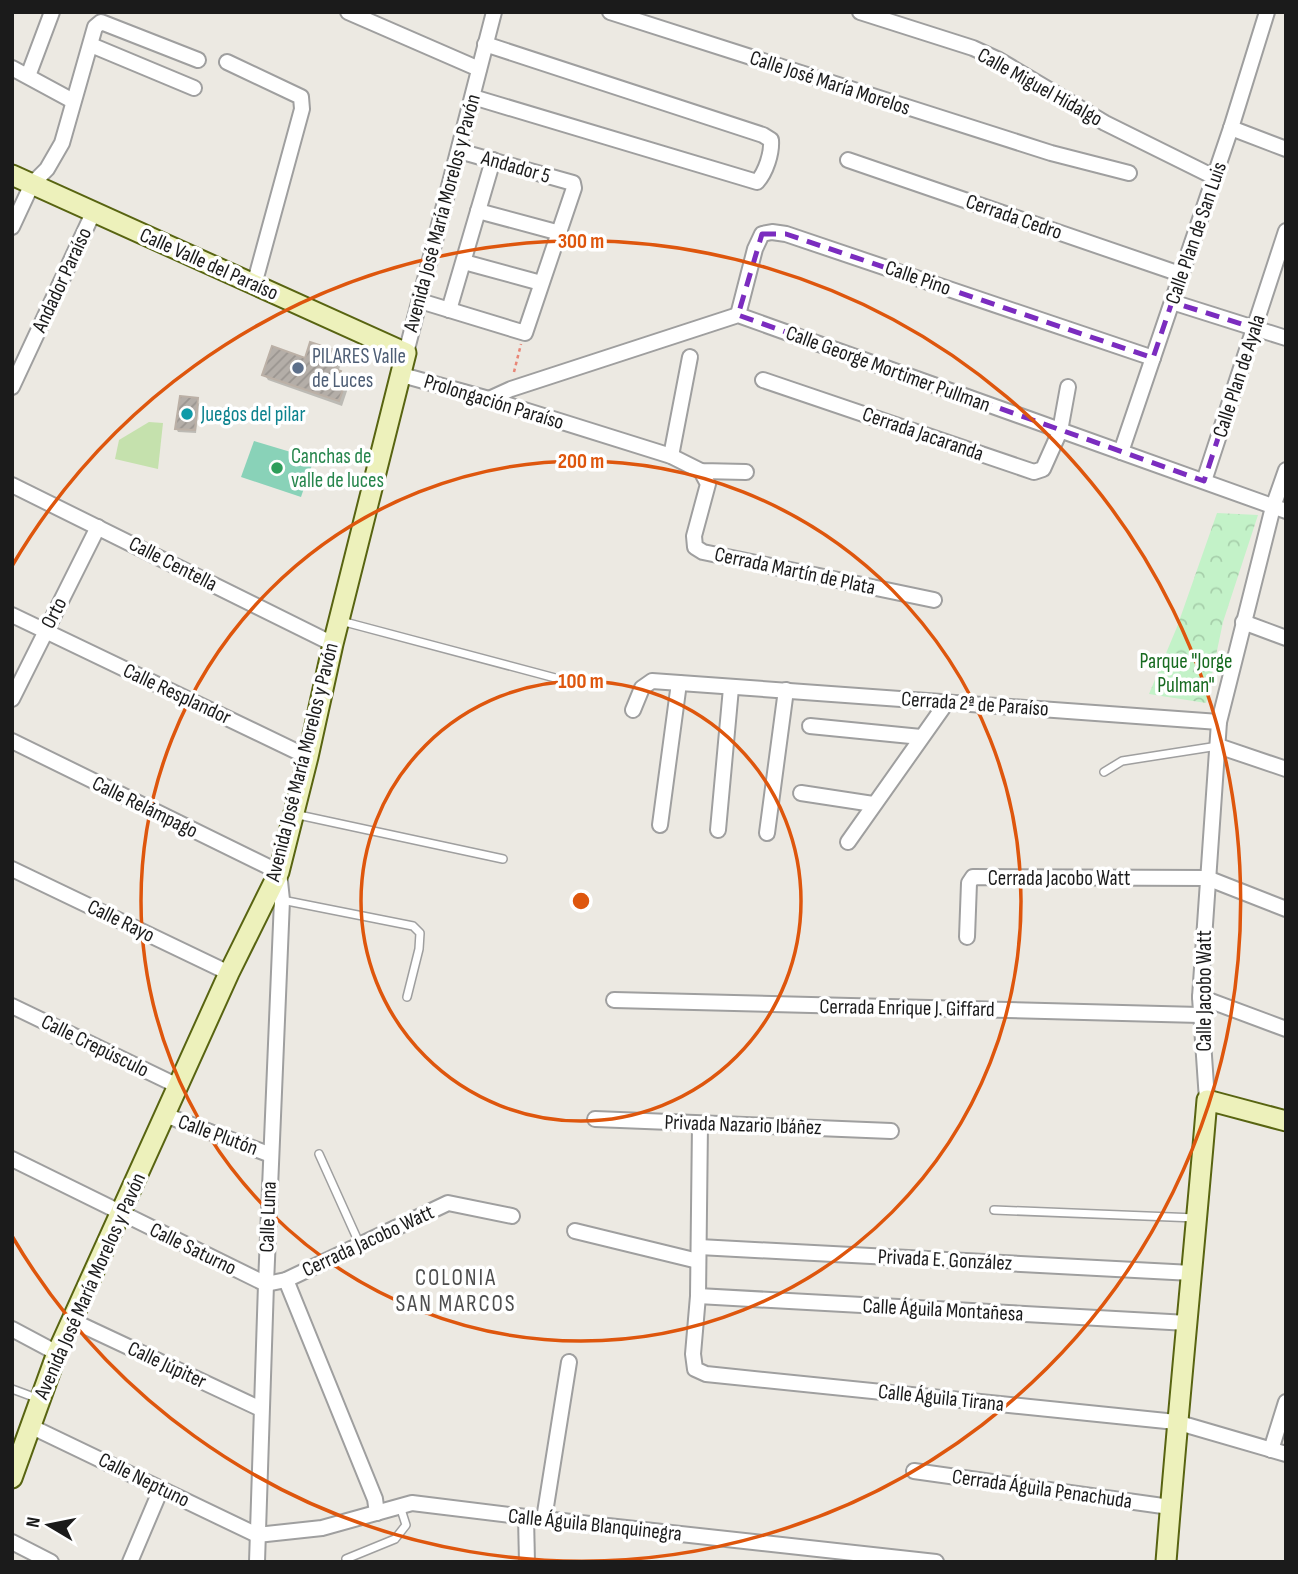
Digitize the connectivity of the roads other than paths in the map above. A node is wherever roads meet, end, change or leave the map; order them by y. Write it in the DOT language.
graph roads {
  1 [pos="52,12"];
  2 [pos="348,12"];
  3 [pos="494,12"];
  4 [pos="610,12"];
  5 [pos="860,12"];
  6 [pos="1267,12"];
  7 [pos="485,44"];
  8 [pos="91,45"];
  9 [pos="198,60"];
  10 [pos="227,62"];
  11 [pos="12,68"];
  12 [pos="479,69"];
  13 [pos="28,76"];
  14 [pos="194,88"];
  15 [pos="473,97"];
  16 [pos="73,101"];
  17 [pos="1231,128"];
  18 [pos="1286,149"];
  19 [pos="459,151"];
  20 [pos="493,160"];
  21 [pos="848,160"];
  22 [pos="1129,173"];
  23 [pos="12,175"];
  24 [pos="1214,177"];
  25 [pos="32,184"];
  26 [pos="94,211"];
  27 [pos="478,211"];
  28 [pos="12,227"];
  29 [pos="1286,231"];
  30 [pos="560,233"];
  31 [pos="464,262"];
  32 [pos="1181,274"];
  33 [pos="541,283"];
  34 [pos="254,285"];
  35 [pos="420,301"];
  36 [pos="1172,302"];
  37 [pos="449,310"];
  38 [pos="738,314"];
  39 [pos="1254,328"];
  40 [pos="1286,338"];
  41 [pos="406,354"];
  42 [pos="690,357"];
  43 [pos="1153,358"];
  44 [pos="402,375"];
  45 [pos="763,380"];
  46 [pos="12,387"];
  47 [pos="1068,387"];
  48 [pos="489,399"];
  49 [pos="1060,430"];
  50 [pos="1121,452"];
  51 [pos="671,456"];
  52 [pos="1286,470"];
  53 [pos="701,471"];
  54 [pos="746,472"];
  55 [pos="1204,481"];
  56 [pos="12,485"];
  57 [pos="1280,509"];
  58 [pos="98,527"];
  59 [pos="934,600"];
  60 [pos="12,615"];
  61 [pos="339,621"];
  62 [pos="1243,622"];
  63 [pos="45,631"];
  64 [pos="1286,638"];
  65 [pos="333,644"];
  66 [pos="574,683"];
  67 [pos="679,683"];
  68 [pos="731,688"];
  69 [pos="786,690"];
  70 [pos="12,699"];
  71 [pos="947,702"];
  72 [pos="633,710"];
  73 [pos="1219,722"];
  74 [pos="810,726"];
  75 [pos="921,737"];
  76 [pos="12,741"];
  77 [pos="1218,746"];
  78 [pos="308,757"];
  79 [pos="1286,769"];
  80 [pos="1104,772"];
  81 [pos="801,793"];
  82 [pos="873,804"];
  83 [pos="293,814"];
  84 [pos="660,825"];
  85 [pos="718,830"];
  86 [pos="766,833"];
  87 [pos="848,842"];
  88 [pos="503,859"];
  89 [pos="12,869"];
  90 [pos="279,872"];
  91 [pos="1207,878"];
  92 [pos="282,900"];
  93 [pos="1286,909"];
  94 [pos="967,937"];
  95 [pos="229,973"];
  96 [pos="407,997"];
  97 [pos="1200,997"];
  98 [pos="614,1000"];
  99 [pos="12,1006"];
  100 [pos="1200,1015"];
  101 [pos="1286,1029"];
  102 [pos="178,1086"];
  103 [pos="1207,1100"];
  104 [pos="165,1115"];
  105 [pos="595,1119"];
  106 [pos="1286,1121"];
  107 [pos="701,1124"];
  108 [pos="891,1131"];
  109 [pos="319,1154"];
  110 [pos="271,1155"];
  111 [pos="12,1159"];
  112 [pos="994,1210"];
  113 [pos="121,1214"];
  114 [pos="512,1216"];
  115 [pos="1197,1218"];
  116 [pos="575,1231"];
  117 [pos="360,1245"];
  118 [pos="699,1254"];
  119 [pos="1192,1273"];
  120 [pos="286,1280"];
  121 [pos="266,1284"];
  122 [pos="698,1296"];
  123 [pos="73,1321"];
  124 [pos="1188,1323"];
  125 [pos="12,1329"];
  126 [pos="57,1353"];
  127 [pos="569,1362"];
  128 [pos="12,1389"];
  129 [pos="40,1399"];
  130 [pos="1286,1402"];
  131 [pos="261,1409"];
  132 [pos="1176,1422"];
  133 [pos="30,1426"];
  134 [pos="1279,1452"];
  135 [pos="914,1471"];
  136 [pos="12,1478"];
  137 [pos="161,1489"];
  138 [pos="400,1505"];
  139 [pos="1170,1507"];
  140 [pos="377,1513"];
  141 [pos="526,1517"];
  142 [pos="544,1519"];
  143 [pos="257,1535"];
  144 [pos="12,1542"];
  145 [pos="346,1559"];
  146 [pos="51,1562"];
  147 [pos="130,1562"];
  148 [pos="257,1562"];
  149 [pos="527,1562"];
  150 [pos="936,1562"];
  151 [pos="1166,1562"];
  1 -- 13 [label="street"];
  2 -- 12 [label="street"];
  3 -- 7 [label="street, Avenida José María Morelos y Pavón"];
  4 -- 22 [label="street, Calle José María Morelos"];
  5 -- 24 [label="street, Calle Miguel Hidalgo"];
  6 -- 17 [label="street, Calle Plan de San Luis"];
  7 -- 12 [label="street, Avenida José María Morelos y Pavón"];
  7 -- 15 [label="street"];
  8 -- 9 [label="street"];
  8 -- 14 [label="street"];
  8 -- 16 [label="street"];
  10 -- 34 [label="street"];
  11 -- 13 [label="street"];
  12 -- 15 [label="street, Avenida José María Morelos y Pavón"];
  13 -- 16 [label="street"];
  15 -- 19 [label="street, Avenida José María Morelos y Pavón"];
  16 -- 25 [label="street"];
  17 -- 18 [label="street"];
  17 -- 24 [label="street, Calle Plan de San Luis"];
  19 -- 20 [label="street, Andador 5"];
  19 -- 35 [label="street, Avenida José María Morelos y Pavón"];
  20 -- 27 [label="street"];
  20 -- 30 [label="street, Andador 5"];
  21 -- 32 [label="street, Cerrada Cedro"];
  23 -- 25 [label="street, Calle Valle del Paraíso"];
  24 -- 32 [label="street, Calle Plan de San Luis"];
  25 -- 26 [label="street, Calle Valle del Paraíso"];
  25 -- 28 [label="street"];
  26 -- 34 [label="street, Calle Valle del Paraíso"];
  26 -- 46 [label="street, Andador Paraíso"];
  27 -- 30 [label="street"];
  27 -- 31 [label="street"];
  29 -- 39 [label="street, Calle Plan de Ayala"];
  30 -- 33 [label="street"];
  31 -- 33 [label="street"];
  31 -- 37 [label="street"];
  32 -- 36 [label="street, Calle Plan de San Luis"];
  33 -- 37 [label="street"];
  34 -- 41 [label="street, Calle Valle del Paraíso"];
  35 -- 37 [label="street"];
  35 -- 41 [label="street, Avenida José María Morelos y Pavón"];
  36 -- 39 [label="street"];
  36 -- 43 [label="street, Calle Plan de San Luis"];
  38 -- 43 [label="street, Calle Pino"];
  38 -- 48 [label="street"];
  38 -- 49 [label="street, Calle George Mortimer Pullman"];
  39 -- 40 [label="street"];
  39 -- 55 [label="street, Calle Plan de Ayala"];
  41 -- 44 [label="street, Avenida José María Morelos y Pavón"];
  42 -- 51 [label="street"];
  43 -- 50 [label="street, Calle Plan de San Luis"];
  44 -- 48 [label="street, Prolongación Paraíso"];
  44 -- 61 [label="street, Avenida José María Morelos y Pavón"];
  45 -- 49 [label="street, Cerrada Jacaranda"];
  47 -- 49 [label="street"];
  48 -- 51 [label="street, Prolongación Paraíso"];
  49 -- 50 [label="street, Calle George Mortimer Pullman"];
  50 -- 55 [label="street, Calle George Mortimer Pullman"];
  51 -- 53 [label="street, Prolongación Paraíso"];
  52 -- 57 [label="street, Calle Jacobo Watt"];
  53 -- 54 [label="street, Prolongación Paraíso"];
  53 -- 59 [label="street, Cerrada Martín de Plata"];
  55 -- 57 [label="street, Calle George Mortimer Pullman"];
  56 -- 58 [label="street, Calle Centella"];
  57 -- 62 [label="street, Calle Jacobo Watt"];
  58 -- 63 [label="street, Orto"];
  58 -- 65 [label="street, Calle Centella"];
  60 -- 63 [label="street, Calle Resplandor"];
  61 -- 65 [label="street, Avenida José María Morelos y Pavón"];
  61 -- 66 [label="lane"];
  62 -- 64 [label="street"];
  62 -- 73 [label="street, Calle Jacobo Watt"];
  63 -- 70 [label="street, Orto"];
  63 -- 78 [label="street, Calle Resplandor"];
  65 -- 78 [label="street, Avenida José María Morelos y Pavón"];
  67 -- 68 [label="street, Cerrada 2ª de Paraíso"];
  67 -- 72 [label="street, Cerrada 2ª de Paraíso"];
  67 -- 84 [label="street"];
  68 -- 69 [label="street, Cerrada 2ª de Paraíso"];
  68 -- 85 [label="street"];
  69 -- 71 [label="street, Cerrada 2ª de Paraíso"];
  69 -- 86 [label="street"];
  71 -- 73 [label="street, Cerrada 2ª de Paraíso"];
  71 -- 75 [label="street"];
  73 -- 77 [label="street, Calle Jacobo Watt"];
  74 -- 75 [label="street"];
  75 -- 82 [label="street"];
  76 -- 90 [label="street, Calle Relámpago"];
  77 -- 79 [label="street"];
  77 -- 80 [label="lane"];
  77 -- 91 [label="street, Calle Jacobo Watt"];
  78 -- 83 [label="street, Avenida José María Morelos y Pavón"];
  81 -- 82 [label="street"];
  82 -- 87 [label="street"];
  83 -- 88 [label="lane"];
  83 -- 90 [label="street, Avenida José María Morelos y Pavón"];
  89 -- 95 [label="street, Calle Rayo"];
  90 -- 92 [label="street, Calle Luna"];
  90 -- 95 [label="street, Avenida José María Morelos y Pavón"];
  91 -- 93 [label="street"];
  91 -- 94 [label="street, Cerrada Jacobo Watt"];
  91 -- 97 [label="street, Calle Jacobo Watt"];
  92 -- 96 [label="lane"];
  92 -- 110 [label="street, Calle Luna"];
  95 -- 102 [label="street, Avenida José María Morelos y Pavón"];
  97 -- 100 [label="street, Calle Jacobo Watt"];
  97 -- 101 [label="street"];
  98 -- 100 [label="street, Cerrada Enrique J. Giffard"];
  99 -- 102 [label="street, Calle Crepúsculo"];
  100 -- 103 [label="street, Calle Jacobo Watt"];
  102 -- 104 [label="street, Avenida José María Morelos y Pavón"];
  103 -- 106 [label="street"];
  103 -- 115 [label="street, Calle Jacobo Watt"];
  104 -- 110 [label="street, Calle Plutón"];
  104 -- 113 [label="street, Avenida José María Morelos y Pavón"];
  105 -- 107 [label="street, Privada Nazario Ibáñez"];
  107 -- 108 [label="street, Privada Nazario Ibáñez"];
  107 -- 118 [label="street"];
  109 -- 117 [label="lane"];
  110 -- 121 [label="street, Calle Luna"];
  111 -- 113 [label="street, Calle Saturno"];
  112 -- 115 [label="lane"];
  113 -- 121 [label="street, Calle Saturno"];
  113 -- 123 [label="street, Avenida José María Morelos y Pavón"];
  114 -- 117 [label="street, Cerrada Jacobo Watt"];
  115 -- 119 [label="street, Calle Jacobo Watt"];
  116 -- 118 [label="street, Privada E. González"];
  117 -- 120 [label="street, Cerrada Jacobo Watt"];
  118 -- 119 [label="street, Privada E. González"];
  118 -- 122 [label="street"];
  119 -- 124 [label="street, Calle Jacobo Watt"];
  120 -- 121 [label="street, Cerrada Jacobo Watt"];
  120 -- 140 [label="street"];
  121 -- 131 [label="street, Calle Luna"];
  122 -- 124 [label="street, Calle Águila Montañesa"];
  122 -- 132 [label="street, Calle Águila Tirana"];
  123 -- 126 [label="street, Avenida José María Morelos y Pavón"];
  123 -- 131 [label="street, Calle Júpiter"];
  124 -- 132 [label="street, Calle Jacobo Watt"];
  125 -- 126 [label="street"];
  126 -- 129 [label="street, Avenida José María Morelos y Pavón"];
  127 -- 142 [label="street"];
  128 -- 129 [label="lane"];
  129 -- 133 [label="street, Avenida José María Morelos y Pavón"];
  130 -- 134 [label="street"];
  131 -- 143 [label="street, Calle Luna"];
  132 -- 134 [label="street, Calle Águila Tirana"];
  132 -- 139 [label="street, Calle Jacobo Watt"];
  133 -- 136 [label="street, Avenida José María Morelos y Pavón"];
  133 -- 137 [label="street, Calle Neptuno"];
  135 -- 139 [label="street, Cerrada Águila Penachuda"];
  137 -- 143 [label="street, Calle Neptuno"];
  137 -- 147 [label="street"];
  138 -- 140 [label="street, Calle Águila Blanquinegra"];
  138 -- 141 [label="street, Calle Águila Blanquinegra"];
  138 -- 145 [label="lane"];
  139 -- 151 [label="street, Calle Jacobo Watt"];
  140 -- 143 [label="street, Calle Águila Blanquinegra"];
  141 -- 142 [label="street, Calle Águila Blanquinegra"];
  141 -- 149 [label="street"];
  142 -- 150 [label="street, Calle Águila Blanquinegra"];
  143 -- 148 [label="street, Calle Luna"];
  144 -- 146 [label="street"];
}
